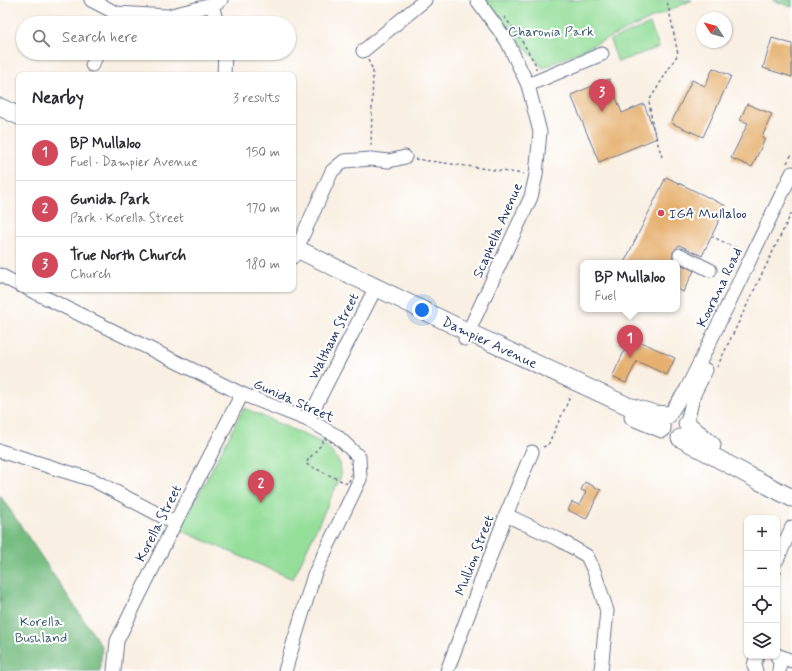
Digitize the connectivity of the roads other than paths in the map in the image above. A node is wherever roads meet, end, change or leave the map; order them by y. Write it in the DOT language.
graph roads {
  1 [pos="91,0"];
  2 [pos="425,0"];
  3 [pos="477,0"];
  4 [pos="217,3"];
  5 [pos="111,16"];
  6 [pos="168,16"];
  7 [pos="217,16"];
  8 [pos="363,51"];
  9 [pos="602,54"];
  10 [pos="94,60"];
  11 [pos="225,60"];
  12 [pos="92,65"];
  13 [pos="224,72"];
  14 [pos="533,83"];
  15 [pos="0,107"];
  16 [pos="16,115"];
  17 [pos="0,116"];
  18 [pos="16,124"];
  19 [pos="405,157"];
  20 [pos="792,172"];
  21 [pos="792,192"];
  22 [pos="296,248"];
  23 [pos="296,253"];
  24 [pos="680,255"];
  25 [pos="710,270"];
  26 [pos="0,275"];
  27 [pos="16,283"];
  28 [pos="373,291"];
  29 [pos="34,292"];
  30 [pos="467,336"];
  31 [pos="242,394"];
  32 [pos="667,419"];
  33 [pos="308,420"];
  34 [pos="684,428"];
  35 [pos="0,451"];
  36 [pos="532,452"];
  37 [pos="792,486"];
  38 [pos="792,498"];
  39 [pos="506,516"];
  40 [pos="175,522"];
  41 [pos="792,526"];
  42 [pos="780,553"];
  43 [pos="780,657"];
  44 [pos="756,659"];
  45 [pos="778,659"];
  46 [pos="792,661"];
  47 [pos="114,671"];
  48 [pos="285,671"];
  49 [pos="447,671"];
  50 [pos="601,671"];
  51 [pos="756,671"];
  52 [pos="779,671"];
  1 -- 5 [label="street"];
  2 -- 8 [label="street"];
  3 -- 14 [label="street, Scaphella Avenue"];
  4 -- 6 [label="street"];
  4 -- 7 [label="street"];
  9 -- 14 [label="street"];
  10 -- 12 [label="street"];
  11 -- 13 [label="street"];
  14 -- 30 [label="street, Scaphella Avenue"];
  15 -- 16 [label="main road"];
  17 -- 18 [label="main road"];
  19 -- 22 [label="street"];
  20 -- 32 [label="street, Koorana Road"];
  21 -- 34 [label="street, Koorana Road"];
  23 -- 28 [label="main road, Dampier Avenue"];
  24 -- 25 [label="street"];
  26 -- 27 [label="street"];
  28 -- 30 [label="main road, Dampier Avenue"];
  28 -- 33 [label="street, Waltham Street"];
  29 -- 31 [label="street, Gunida Street"];
  30 -- 32 [label="main road, Dampier Avenue"];
  31 -- 33 [label="street, Gunida Street"];
  31 -- 40 [label="street, Korella Street"];
  32 -- 34 [label="main road"];
  32 -- 34 [label="main road"];
  33 -- 48 [label="street, Gunida Street"];
  34 -- 37 [label="main road"];
  34 -- 38 [label="main road"];
  35 -- 40 [label="street"];
  36 -- 39 [label="street, Mullion Street"];
  39 -- 49 [label="street, Mullion Street"];
  39 -- 50 [label="street"];
  40 -- 47 [label="street, Korella Street"];
  41 -- 42 [label="street"];
  43 -- 46 [label="street"];
  44 -- 51 [label="street"];
  45 -- 52 [label="street"];
}
